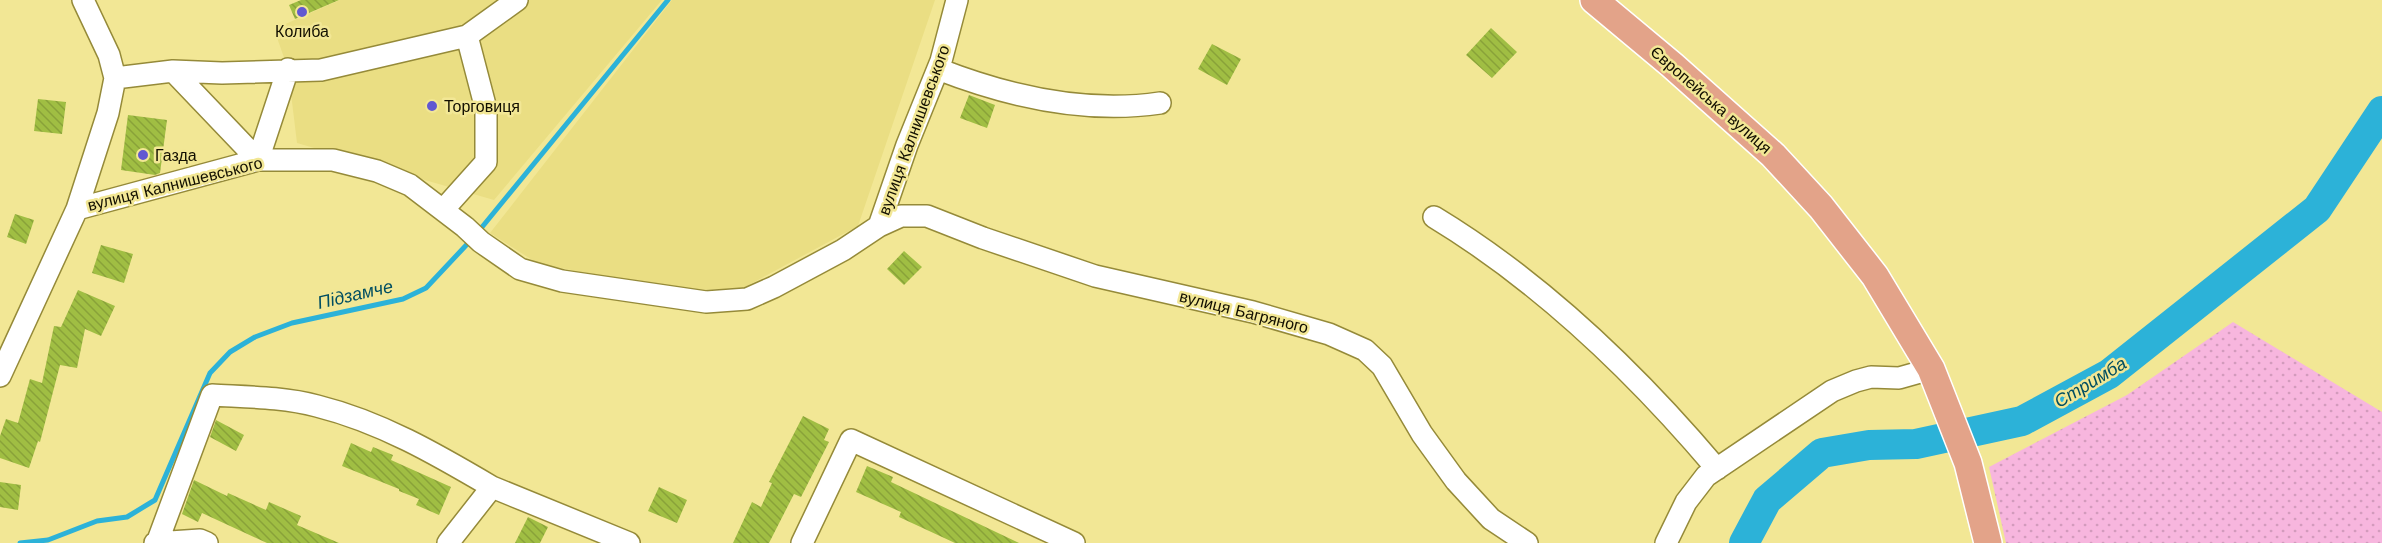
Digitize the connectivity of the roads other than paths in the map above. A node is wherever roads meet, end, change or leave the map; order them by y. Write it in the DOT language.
graph roads {
  1 [pos="83,0"];
  2 [pos="517,0"];
  3 [pos="957,0"];
  4 [pos="1594,0"];
  5 [pos="466,36"];
  6 [pos="288,69"];
  7 [pos="938,69"];
  8 [pos="174,71"];
  9 [pos="115,78"];
  10 [pos="1160,103"];
  11 [pos="258,160"];
  12 [pos="77,208"];
  13 [pos="444,210"];
  14 [pos="1434,217"];
  15 [pos="879,226"];
  16 [pos="1930,369"];
  17 [pos="0,376"];
  18 [pos="1717,469"];
  19 [pos="492,487"];
  20 [pos="157,543"];
  21 [pos="207,543"];
  22 [pos="448,543"];
  23 [pos="629,543"];
  24 [pos="802,543"];
  25 [pos="1074,543"];
  26 [pos="1527,543"];
  27 [pos="1666,543"];
  28 [pos="1988,543"];
  1 -- 9 [label="street"];
  2 -- 5 [label="street"];
  3 -- 7 [label="street, вулиця Калнишевського"];
  4 -- 16 [label="main road, Європейська вулиця"];
  5 -- 6 [label="street"];
  5 -- 13 [label="street"];
  6 -- 8 [label="street"];
  6 -- 11 [label="street"];
  7 -- 10 [label="street"];
  7 -- 15 [label="street, вулиця Калнишевського"];
  8 -- 9 [label="street"];
  8 -- 11 [label="street"];
  9 -- 12 [label="street"];
  11 -- 12 [label="street, вулиця Калнишевського"];
  11 -- 13 [label="street, вулиця Калнишевського"];
  12 -- 17 [label="street"];
  13 -- 15 [label="street, вулиця Калнишевського"];
  14 -- 18 [label="street"];
  15 -- 26 [label="street, вулиця Багряного"];
  16 -- 18 [label="street"];
  16 -- 28 [label="main road, Європейська вулиця"];
  18 -- 27 [label="street"];
  19 -- 20 [label="street"];
  19 -- 22 [label="street"];
  19 -- 23 [label="street"];
  20 -- 21 [label="street"];
  24 -- 25 [label="street"];
}
